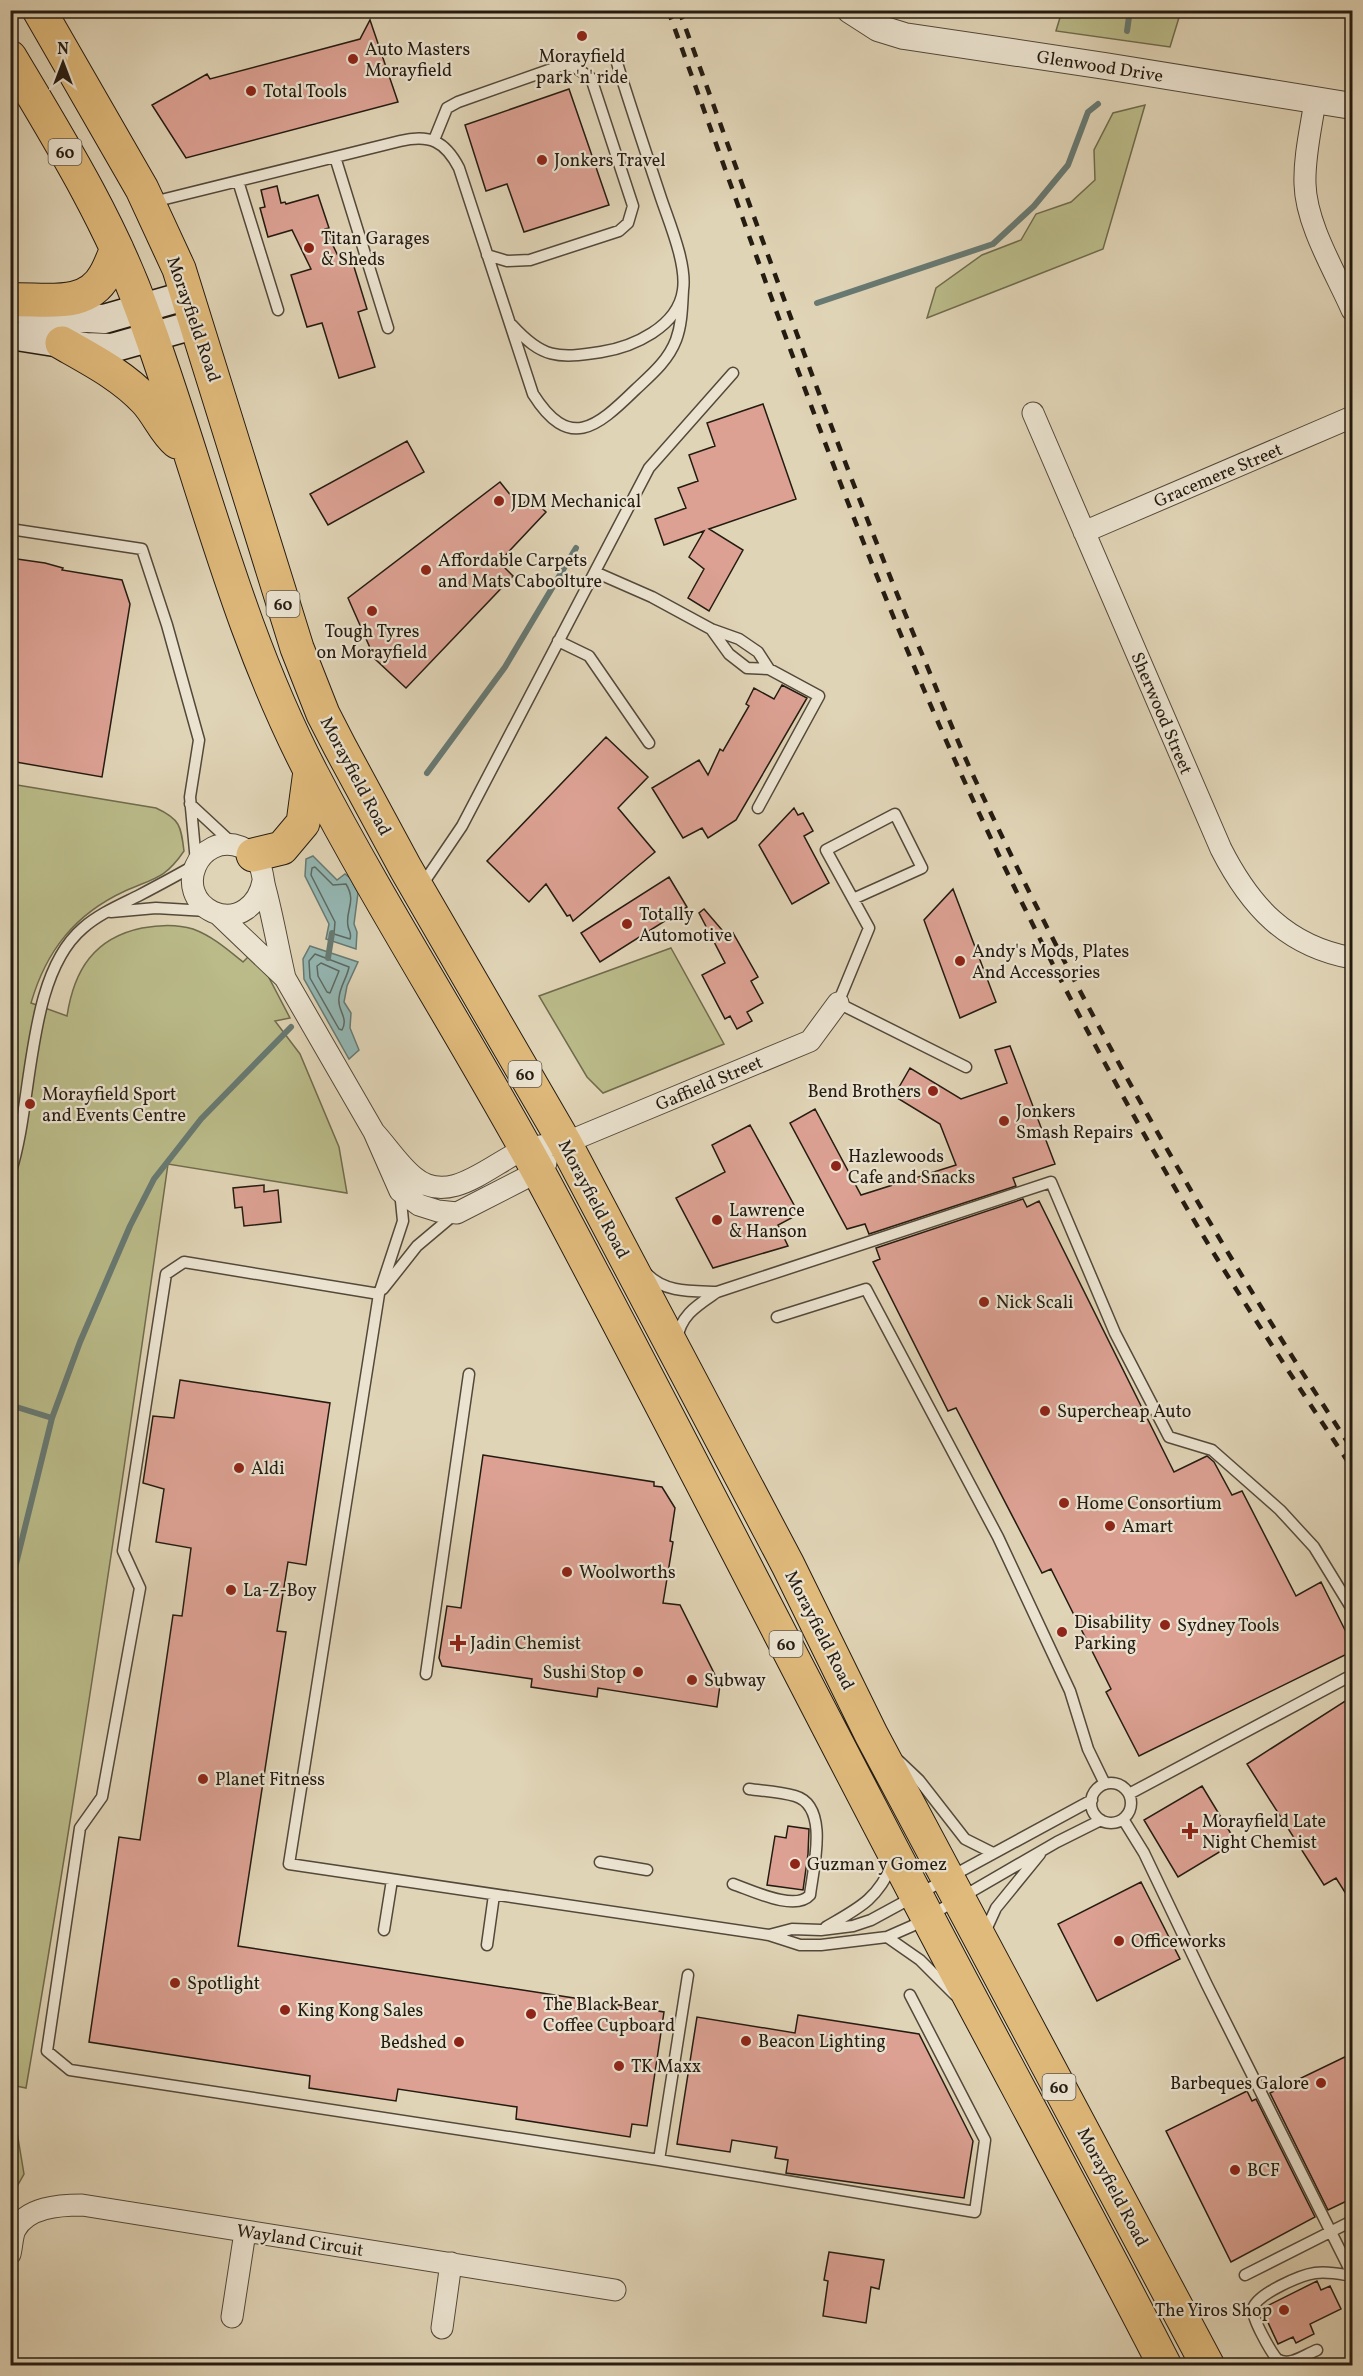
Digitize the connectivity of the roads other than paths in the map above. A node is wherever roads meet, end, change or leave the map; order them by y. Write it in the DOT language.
graph roads {
  1 [pos="39,10"];
  2 [pos="851,11"];
  3 [pos="10,57"];
  4 [pos="617,63"];
  5 [pos="1315,101"];
  6 [pos="1353,106"];
  7 [pos="434,140"];
  8 [pos="335,157"];
  9 [pos="238,181"];
  10 [pos="149,203"];
  11 [pos="117,249"];
  12 [pos="487,255"];
  13 [pos="683,290"];
  14 [pos="10,302"];
  15 [pos="141,308"];
  16 [pos="192,309"];
  17 [pos="278,310"];
  18 [pos="1353,310"];
  19 [pos="510,322"];
  20 [pos="388,328"];
  21 [pos="10,335"];
  22 [pos="152,339"];
  23 [pos="62,343"];
  24 [pos="733,373"];
  25 [pos="1033,413"];
  26 [pos="1353,417"];
  27 [pos="191,454"];
  28 [pos="10,530"];
  29 [pos="1084,532"];
  30 [pos="595,572"];
  31 [pos="711,629"];
  32 [pos="558,641"];
  33 [pos="770,669"];
  34 [pos="649,743"];
  35 [pos="310,771"];
  36 [pos="190,804"];
  37 [pos="758,808"];
  38 [pos="250,860"];
  39 [pos="195,864"];
  40 [pos="418,890"];
  41 [pos="853,899"];
  42 [pos="106,912"];
  43 [pos="214,912"];
  44 [pos="1353,958"];
  45 [pos="285,978"];
  46 [pos="838,1003"];
  47 [pos="966,1067"];
  48 [pos="374,1132"];
  49 [pos="565,1143"];
  50 [pos="532,1160"];
  51 [pos="10,1174"];
  52 [pos="400,1191"];
  53 [pos="457,1213"];
  54 [pos="618,1244"];
  55 [pos="717,1292"];
  56 [pos="379,1294"];
  57 [pos="777,1317"];
  58 [pos="676,1354"];
  59 [pos="469,1374"];
  60 [pos="1353,1610"];
  61 [pos="426,1674"];
  62 [pos="1353,1675"];
  63 [pos="871,1734"];
  64 [pos="1105,1784"];
  65 [pos="748,1789"];
  66 [pos="1129,1794"];
  67 [pos="1092,1800"];
  68 [pos="1123,1819"];
  69 [pos="1101,1820"];
  70 [pos="1044,1849"];
  71 [pos="993,1853"];
  72 [pos="896,1856"];
  73 [pos="600,1862"];
  74 [pos="647,1870"];
  75 [pos="392,1880"];
  76 [pos="733,1884"];
  77 [pos="954,1888"];
  78 [pos="494,1895"];
  79 [pos="922,1906"];
  80 [pos="384,1930"];
  81 [pos="821,1930"];
  82 [pos="769,1935"];
  83 [pos="887,1937"];
  84 [pos="981,1941"];
  85 [pos="487,1946"];
  86 [pos="688,1975"];
  87 [pos="910,1995"];
  88 [pos="980,2016"];
  89 [pos="659,2160"];
  90 [pos="1353,2221"];
  91 [pos="246,2232"];
  92 [pos="1332,2232"];
  93 [pos="10,2253"];
  94 [pos="451,2264"];
  95 [pos="1245,2274"];
  96 [pos="1353,2275"];
  97 [pos="615,2290"];
  98 [pos="232,2318"];
  99 [pos="442,2328"];
  100 [pos="1317,2350"];
  101 [pos="1165,2366"];
  102 [pos="1208,2366"];
  1 -- 10 [label="main road, Morayfield Road / 60"];
  2 -- 5 [label="street, Glenwood Drive"];
  3 -- 11 [label="main road, Morayfield Road / 60"];
  4 -- 13 [label="lane"];
  5 -- 6 [label="street, Glenwood Drive"];
  5 -- 18 [label="street"];
  7 -- 8 [label="lane"];
  7 -- 12 [label="lane"];
  7 -- 12 [label="lane"];
  8 -- 9 [label="lane"];
  8 -- 20 [label="lane"];
  9 -- 10 [label="lane"];
  9 -- 17 [label="lane"];
  10 -- 16 [label="main road, Morayfield Road / 60"];
  11 -- 14 [label="main road"];
  11 -- 15 [label="main road, Morayfield Road / 60"];
  12 -- 19 [label="lane"];
  13 -- 19 [label="lane"];
  13 -- 19 [label="lane"];
  14 -- 15 [label="main road"];
  15 -- 16 [label="main road"];
  15 -- 22 [label="main road, Morayfield Road / 60"];
  16 -- 22 [label="main road"];
  16 -- 40 [label="main road, Morayfield Road / 60"];
  21 -- 23 [label="main road"];
  22 -- 23 [label="main road"];
  22 -- 27 [label="main road, Morayfield Road / 60"];
  23 -- 27 [label="main road"];
  24 -- 30 [label="lane"];
  25 -- 29 [label="street, Sherwood Street"];
  26 -- 29 [label="street, Gracemere Street"];
  27 -- 35 [label="main road, Morayfield Road / 60"];
  28 -- 36 [label="lane"];
  29 -- 44 [label="street, Sherwood Street"];
  30 -- 31 [label="lane"];
  30 -- 32 [label="lane"];
  31 -- 33 [label="lane"];
  31 -- 33 [label="lane"];
  32 -- 34 [label="lane"];
  32 -- 40 [label="lane"];
  33 -- 37 [label="lane"];
  35 -- 38 [label="main road"];
  35 -- 50 [label="main road, Morayfield Road / 60"];
  36 -- 38 [label="lane"];
  36 -- 39 [label="lane"];
  38 -- 39 [label="street"];
  38 -- 43 [label="street"];
  38 -- 45 [label="street"];
  39 -- 42 [label="lane"];
  39 -- 43 [label="street"];
  40 -- 49 [label="main road, Morayfield Road / 60"];
  41 -- 41 [label="lane"];
  41 -- 46 [label="lane"];
  42 -- 43 [label="lane"];
  42 -- 51 [label="lane"];
  43 -- 45 [label="street"];
  45 -- 48 [label="street"];
  46 -- 47 [label="lane"];
  46 -- 49 [label="street, Gaffield Street"];
  48 -- 50 [label="street"];
  48 -- 52 [label="street"];
  49 -- 50 [label="street"];
  49 -- 54 [label="main road, Morayfield Road / 60"];
  50 -- 53 [label="street"];
  50 -- 72 [label="main road, Morayfield Road / 60"];
  52 -- 53 [label="street"];
  52 -- 56 [label="lane"];
  53 -- 56 [label="lane"];
  54 -- 55 [label="lane"];
  54 -- 58 [label="main road, Morayfield Road / 60"];
  55 -- 58 [label="lane"];
  55 -- 60 [label="lane"];
  56 -- 75 [label="lane"];
  56 -- 89 [label="lane"];
  57 -- 64 [label="lane"];
  58 -- 63 [label="main road, Morayfield Road / 60"];
  59 -- 61 [label="lane"];
  62 -- 66 [label="lane"];
  63 -- 71 [label="lane"];
  63 -- 77 [label="main road, Morayfield Road / 60"];
  64 -- 66 [label="lane"];
  64 -- 67 [label="lane"];
  65 -- 76 [label="lane"];
  66 -- 68 [label="lane"];
  67 -- 69 [label="lane"];
  67 -- 71 [label="lane"];
  68 -- 69 [label="lane"];
  68 -- 92 [label="lane"];
  69 -- 70 [label="lane"];
  70 -- 77 [label="lane"];
  70 -- 84 [label="lane"];
  71 -- 77 [label="lane"];
  72 -- 79 [label="main road, Morayfield Road / 60"];
  72 -- 81 [label="lane"];
  73 -- 74 [label="lane"];
  75 -- 78 [label="lane"];
  75 -- 80 [label="lane"];
  77 -- 79 [label="lane"];
  77 -- 79 [label="lane"];
  77 -- 84 [label="main road, Morayfield Road / 60"];
  78 -- 82 [label="lane"];
  78 -- 85 [label="lane"];
  79 -- 81 [label="lane"];
  79 -- 83 [label="lane"];
  79 -- 88 [label="main road, Morayfield Road / 60"];
  81 -- 82 [label="lane"];
  82 -- 83 [label="lane"];
  83 -- 88 [label="lane"];
  84 -- 102 [label="main road, Morayfield Road / 60"];
  86 -- 89 [label="lane"];
  87 -- 89 [label="lane"];
  88 -- 101 [label="main road, Morayfield Road / 60"];
  90 -- 92 [label="lane"];
  91 -- 93 [label="street, Wayland Circuit"];
  91 -- 94 [label="street, Wayland Circuit"];
  91 -- 98 [label="street"];
  92 -- 95 [label="lane"];
  92 -- 96 [label="lane"];
  94 -- 97 [label="street, Wayland Circuit"];
  94 -- 99 [label="street"];
  96 -- 100 [label="lane"];
}
